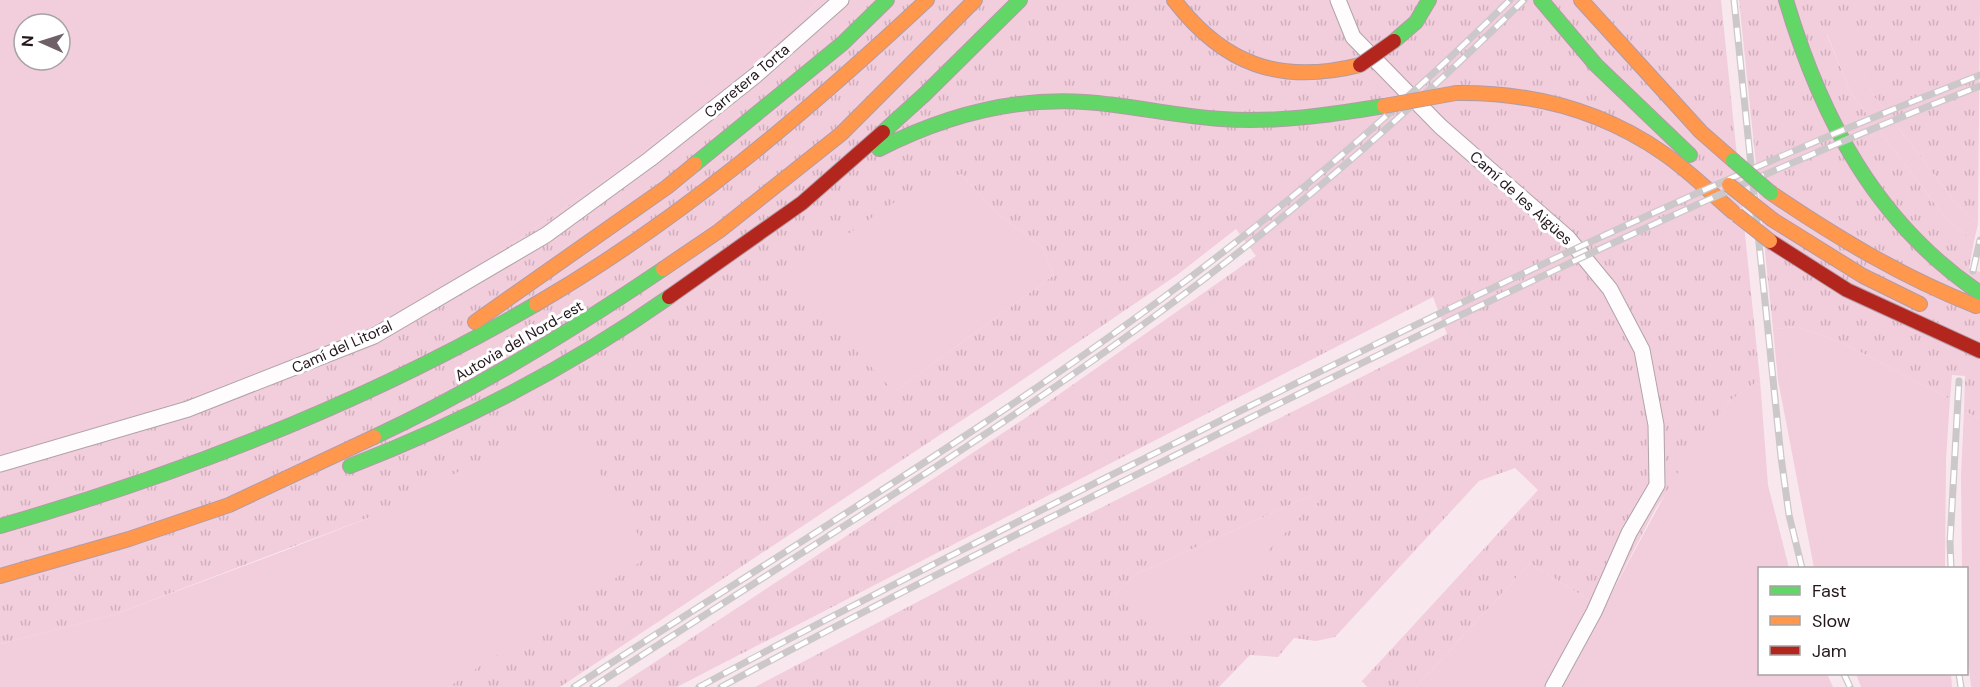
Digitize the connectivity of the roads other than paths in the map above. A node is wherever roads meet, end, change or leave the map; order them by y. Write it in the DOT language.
graph roads {
  1 [pos="841,0"];
  2 [pos="886,0"];
  3 [pos="927,0"];
  4 [pos="975,0"];
  5 [pos="1020,0"];
  6 [pos="1174,0"];
  7 [pos="1338,0"];
  8 [pos="1430,0"];
  9 [pos="1541,0"];
  10 [pos="1581,0"];
  11 [pos="1786,0"];
  12 [pos="650,159"];
  13 [pos="1701,163"];
  14 [pos="843,168"];
  15 [pos="1724,182"];
  16 [pos="1980,293"];
  17 [pos="1980,307"];
  18 [pos="1930,309"];
  19 [pos="1980,351"];
  20 [pos="400,377"];
  21 [pos="0,464"];
  22 [pos="230,506"];
  23 [pos="0,526"];
  24 [pos="0,576"];
  25 [pos="1553,687"];
  1 -- 12 [label="street, Carretera Torta"];
  2 -- 20 [label="highway"];
  3 -- 20 [label="highway, Autovia del Nord-est"];
  4 -- 22 [label="highway, Autovia del Nord-est"];
  5 -- 14 [label="highway"];
  6 -- 8 [label="highway, bridge"];
  7 -- 25 [label="street, Camí de les Aigües"];
  9 -- 13 [label="highway"];
  10 -- 17 [label="highway, bridge"];
  11 -- 16 [label="highway"];
  12 -- 21 [label="street, Camí del Litoral"];
  14 -- 19 [label="highway, bridge"];
  14 -- 22 [label="highway"];
  15 -- 18 [label="highway, bridge"];
  20 -- 23 [label="highway, Autovia del Nord-est"];
  22 -- 24 [label="highway, Autovia del Nord-est"];
}
